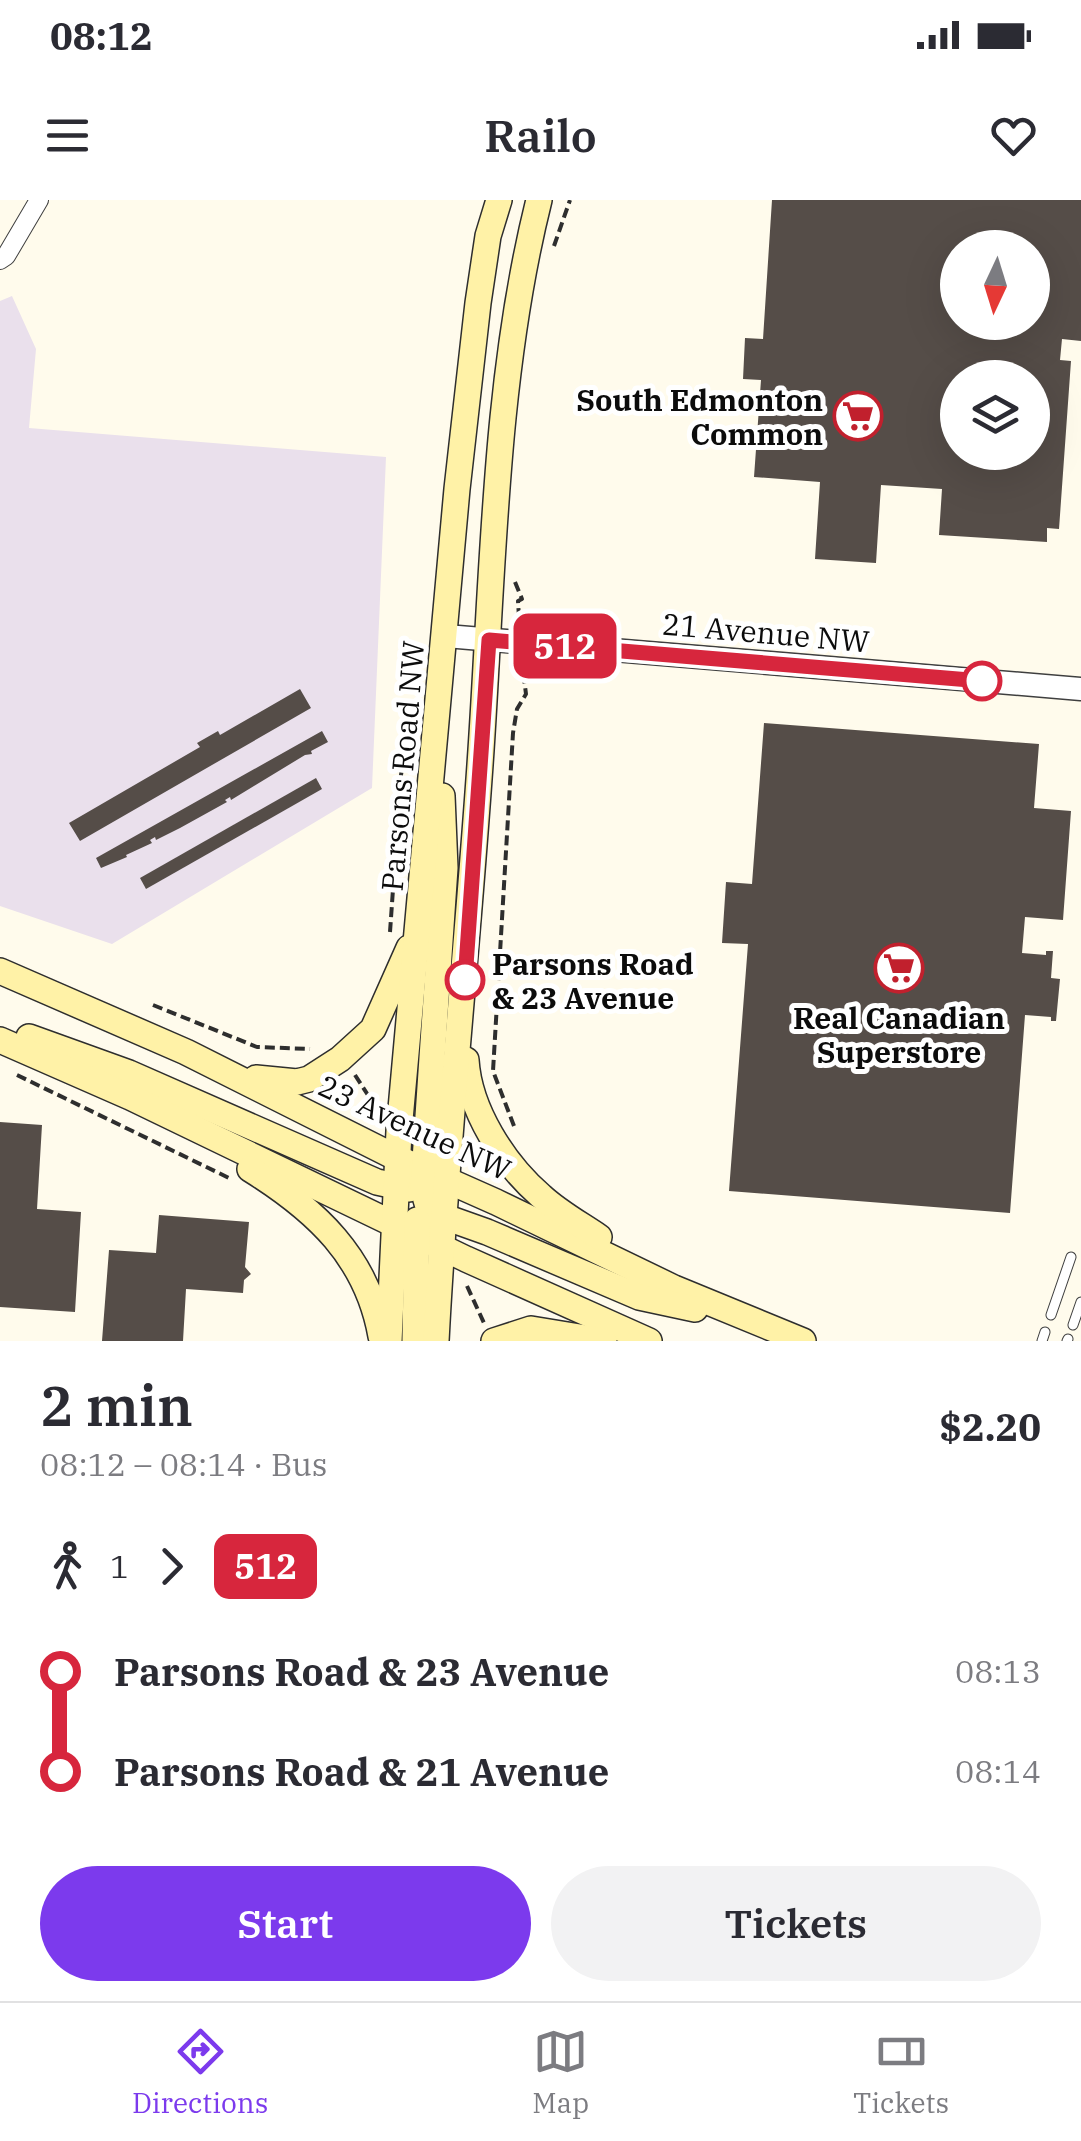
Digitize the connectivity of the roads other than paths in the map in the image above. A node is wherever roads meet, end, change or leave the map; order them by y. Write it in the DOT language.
graph roads {
  1 [pos="40,200"];
  2 [pos="499,200"];
  3 [pos="539,200"];
  4 [pos="0,260"];
  5 [pos="446,636"];
  6 [pos="489,640"];
  7 [pos="1081,689"];
  8 [pos="434,766"];
  9 [pos="420,921"];
  10 [pos="468,945"];
  11 [pos="0,971"];
  12 [pos="0,1031"];
  13 [pos="0,1042"];
  14 [pos="231,1074"];
  15 [pos="397,1158"];
  16 [pos="421,1205"];
  17 [pos="1071,1257"];
  18 [pos="674,1288"];
  19 [pos="1081,1302"];
  20 [pos="1051,1315"];
  21 [pos="742,1319"];
  22 [pos="1073,1325"];
  23 [pos="492,1338"];
  24 [pos="386,1341"];
  25 [pos="415,1341"];
  26 [pos="436,1341"];
  27 [pos="604,1341"];
  28 [pos="649,1341"];
  29 [pos="803,1341"];
  1 -- 4 [label="street"];
  2 -- 5 [label="main road, Parsons Road NW"];
  3 -- 6 [label="main road, Parsons Road NW"];
  5 -- 6 [label="street, 21 Avenue NW"];
  5 -- 8 [label="main road, Parsons Road NW"];
  6 -- 7 [label="street, 21 Avenue NW"];
  6 -- 10 [label="main road, Parsons Road NW"];
  8 -- 9 [label="main road, Parsons Road NW"];
  8 -- 16 [label="main road"];
  9 -- 14 [label="main road"];
  9 -- 15 [label="main road, Parsons Road NW"];
  10 -- 16 [label="main road, Parsons Road NW"];
  10 -- 18 [label="main road"];
  11 -- 14 [label="main road, 23 Avenue NW"];
  12 -- 16 [label="main road"];
  13 -- 16 [label="main road, 23 Avenue NW"];
  13 -- 24 [label="main road"];
  14 -- 15 [label="main road, 23 Avenue NW"];
  15 -- 16 [label="main road, Parsons Road NW"];
  16 -- 18 [label="main road, 23 Avenue NW"];
  16 -- 21 [label="main road"];
  16 -- 24 [label="main road, Parsons Road NW"];
  16 -- 25 [label="main road"];
  16 -- 26 [label="main road, Parsons Road NW"];
  16 -- 28 [label="main road, 23 Avenue NW"];
  17 -- 20 [label="lane"];
  18 -- 21 [label="main road, 23 Avenue NW"];
  19 -- 22 [label="lane"];
  21 -- 29 [label="main road, 23 Avenue NW"];
  23 -- 27 [label="main road"];
}
